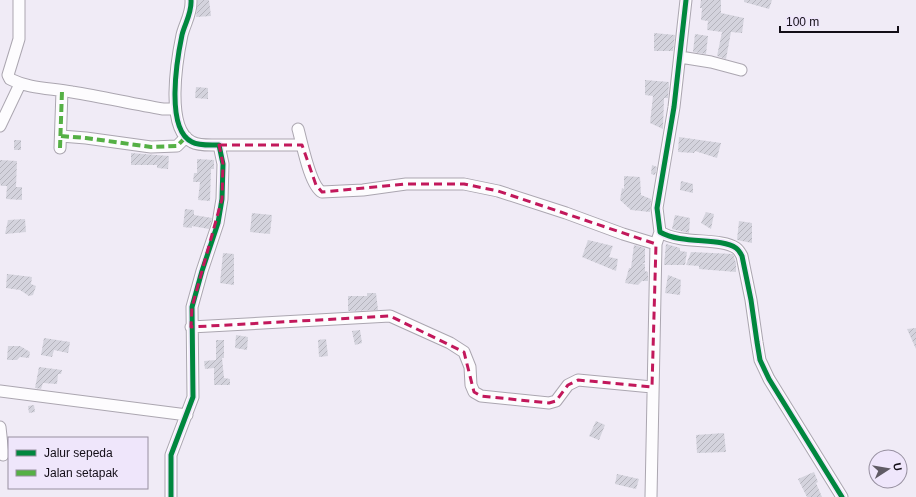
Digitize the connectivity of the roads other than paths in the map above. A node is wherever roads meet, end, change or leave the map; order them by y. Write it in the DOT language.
graph roads {
  1 [pos="19,0"];
  2 [pos="191,0"];
  3 [pos="686,0"];
  4 [pos="680,57"];
  5 [pos="741,70"];
  6 [pos="15,81"];
  7 [pos="62,91"];
  8 [pos="170,109"];
  9 [pos="0,126"];
  10 [pos="298,129"];
  11 [pos="61,136"];
  12 [pos="184,139"];
  13 [pos="219,145"];
  14 [pos="302,145"];
  15 [pos="60,148"];
  16 [pos="660,232"];
  17 [pos="656,244"];
  18 [pos="192,327"];
  19 [pos="652,387"];
  20 [pos="0,391"];
  21 [pos="187,415"];
  22 [pos="0,427"];
  23 [pos="3,455"];
  24 [pos="171,497"];
  25 [pos="651,497"];
  26 [pos="842,497"];
  1 -- 6 [label="street"];
  2 -- 8 [label="street"];
  3 -- 4 [label="street"];
  4 -- 5 [label="street"];
  4 -- 16 [label="street"];
  6 -- 7 [label="street"];
  6 -- 9 [label="street"];
  7 -- 8 [label="street"];
  7 -- 11 [label="street"];
  8 -- 12 [label="street"];
  10 -- 14 [label="street"];
  11 -- 12 [label="street"];
  11 -- 15 [label="street"];
  12 -- 13 [label="street"];
  13 -- 14 [label="street"];
  13 -- 18 [label="street"];
  14 -- 17 [label="street"];
  16 -- 17 [label="street"];
  16 -- 26 [label="street"];
  17 -- 19 [label="street"];
  18 -- 19 [label="street"];
  18 -- 21 [label="street"];
  19 -- 25 [label="street"];
  20 -- 21 [label="street"];
  21 -- 24 [label="street"];
  22 -- 23 [label="street"];
}
